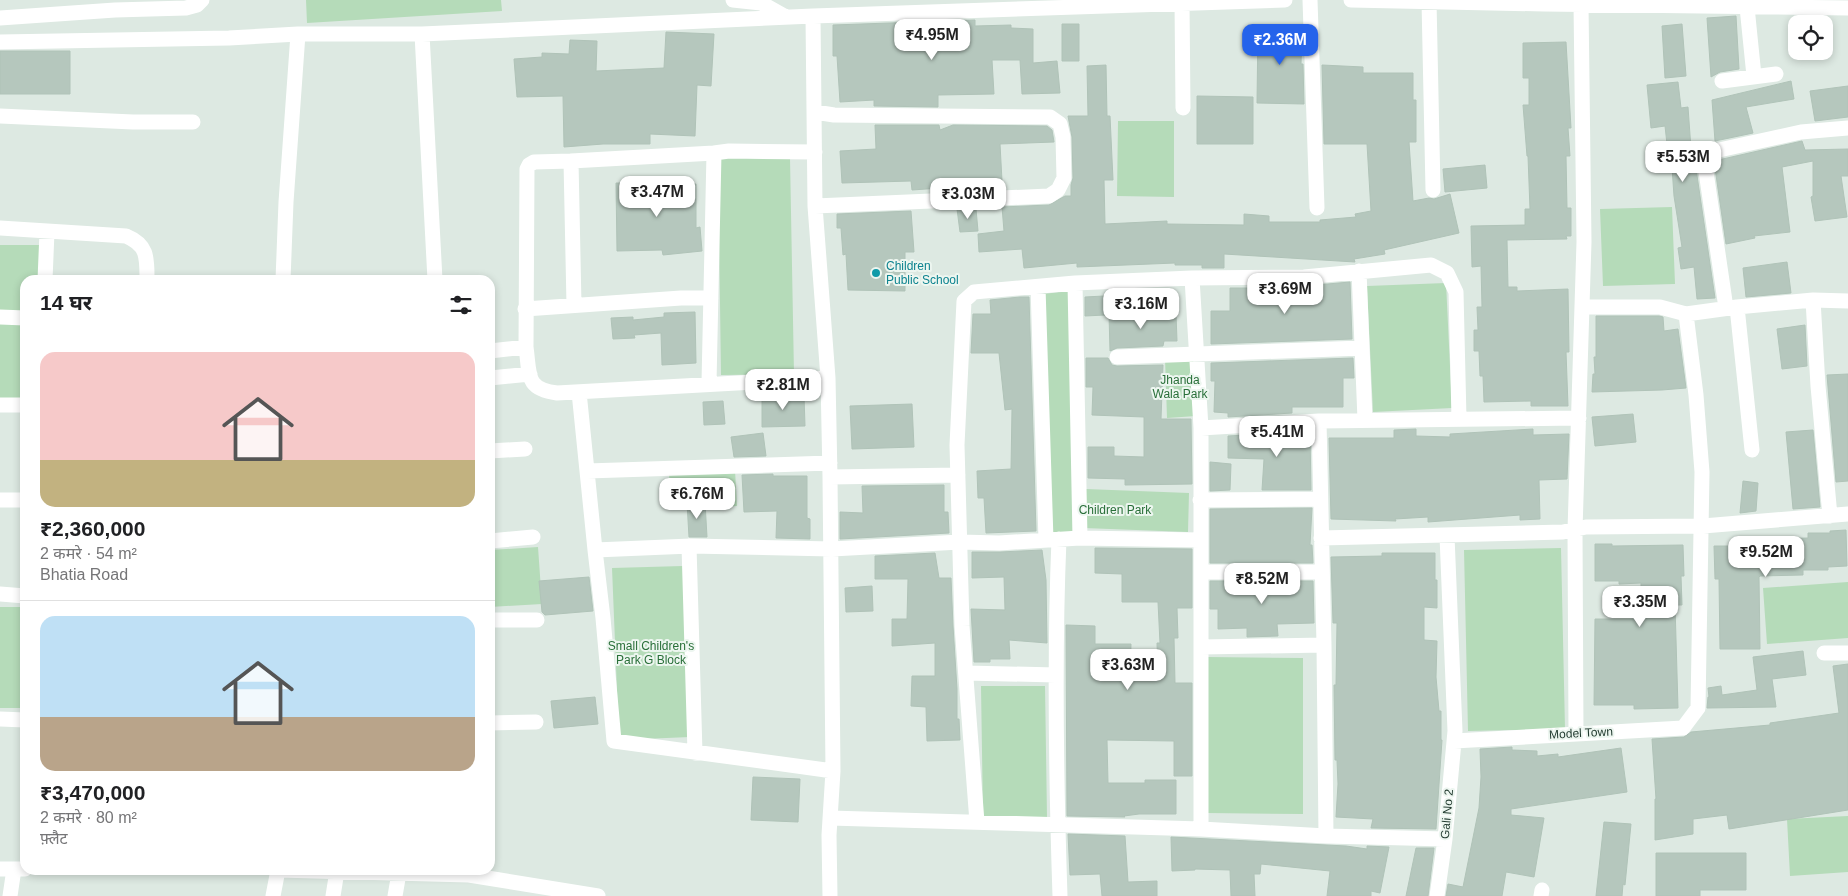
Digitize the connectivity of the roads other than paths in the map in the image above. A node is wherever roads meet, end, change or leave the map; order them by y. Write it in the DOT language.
graph roads {
  1 [pos="202,0"];
  2 [pos="733,0"];
  3 [pos="1285,0"];
  4 [pos="1310,0"];
  5 [pos="1351,0"];
  6 [pos="1182,2"];
  7 [pos="1429,2"];
  8 [pos="1551,2"];
  9 [pos="1606,2"];
  10 [pos="1669,3"];
  11 [pos="1819,3"];
  12 [pos="1581,4"];
  13 [pos="1752,4"];
  14 [pos="115,5"];
  15 [pos="1848,8"];
  16 [pos="813,16"];
  17 [pos="786,17"];
  18 [pos="0,18"];
  19 [pos="298,34"];
  20 [pos="422,34"];
  21 [pos="0,42"];
  22 [pos="1776,74"];
  23 [pos="1754,76"];
  24 [pos="1722,81"];
  25 [pos="1183,108"];
  26 [pos="815,112"];
  27 [pos="0,116"];
  28 [pos="193,122"];
  29 [pos="1848,128"];
  30 [pos="815,152"];
  31 [pos="714,153"];
  32 [pos="571,161"];
  33 [pos="1433,190"];
  34 [pos="815,206"];
  35 [pos="1317,208"];
  36 [pos="0,228"];
  37 [pos="47,232"];
  38 [pos="1359,271"];
  39 [pos="46,275"];
  40 [pos="147,275"];
  41 [pos="283,275"];
  42 [pos="435,275"];
  43 [pos="1192,278"];
  44 [pos="1075,283"];
  45 [pos="1038,286"];
  46 [pos="711,298"];
  47 [pos="1813,300"];
  48 [pos="1848,301"];
  49 [pos="574,305"];
  50 [pos="1583,307"];
  51 [pos="1731,307"];
  52 [pos="526,309"];
  53 [pos="1686,314"];
  54 [pos="0,317"];
  55 [pos="20,318"];
  56 [pos="526,347"];
  57 [pos="1362,348"];
  58 [pos="495,350"];
  59 [pos="1196,354"];
  60 [pos="1117,357"];
  61 [pos="530,374"];
  62 [pos="495,378"];
  63 [pos="828,378"];
  64 [pos="709,383"];
  65 [pos="579,392"];
  66 [pos="0,405"];
  67 [pos="20,405"];
  68 [pos="1579,418"];
  69 [pos="1459,419"];
  70 [pos="1365,420"];
  71 [pos="1318,421"];
  72 [pos="1201,428"];
  73 [pos="525,449"];
  74 [pos="1752,450"];
  75 [pos="495,451"];
  76 [pos="830,470"];
  77 [pos="587,471"];
  78 [pos="958,475"];
  79 [pos="1320,499"];
  80 [pos="0,500"];
  81 [pos="20,500"];
  82 [pos="1200,500"];
  83 [pos="1848,514"];
  84 [pos="1830,516"];
  85 [pos="1702,526"];
  86 [pos="1575,530"];
  87 [pos="1447,536"];
  88 [pos="534,537"];
  89 [pos="1080,538"];
  90 [pos="1321,538"];
  91 [pos="495,540"];
  92 [pos="1052,540"];
  93 [pos="1200,540"];
  94 [pos="960,542"];
  95 [pos="688,546"];
  96 [pos="832,549"];
  97 [pos="595,550"];
  98 [pos="1201,572"];
  99 [pos="1322,572"];
  100 [pos="0,594"];
  101 [pos="20,596"];
  102 [pos="495,620"];
  103 [pos="537,620"];
  104 [pos="1324,645"];
  105 [pos="1201,647"];
  106 [pos="1848,652"];
  107 [pos="1824,653"];
  108 [pos="966,673"];
  109 [pos="1056,675"];
  110 [pos="0,719"];
  111 [pos="20,720"];
  112 [pos="536,722"];
  113 [pos="495,723"];
  114 [pos="1576,734"];
  115 [pos="1454,736"];
  116 [pos="695,753"];
  117 [pos="833,771"];
  118 [pos="830,818"];
  119 [pos="977,822"];
  120 [pos="1058,825"];
  121 [pos="1201,829"];
  122 [pos="1326,836"];
  123 [pos="1445,839"];
  124 [pos="13,869"];
  125 [pos="277,875"];
  126 [pos="336,875"];
  127 [pos="399,875"];
  128 [pos="474,875"];
  129 [pos="571,893"];
  130 [pos="10,896"];
  131 [pos="273,896"];
  132 [pos="333,896"];
  133 [pos="395,896"];
  134 [pos="598,896"];
  135 [pos="830,896"];
  136 [pos="1060,896"];
  137 [pos="1437,896"];
  1 -- 14 [label="street"];
  2 -- 17 [label="street"];
  3 -- 6 [label="street"];
  4 -- 35 [label="street"];
  5 -- 7 [label="street"];
  6 -- 16 [label="street"];
  6 -- 25 [label="street"];
  7 -- 8 [label="street"];
  7 -- 33 [label="street"];
  8 -- 12 [label="street"];
  9 -- 10 [label="street"];
  9 -- 12 [label="street"];
  10 -- 13 [label="street"];
  11 -- 13 [label="street"];
  11 -- 15 [label="street"];
  12 -- 50 [label="street"];
  13 -- 23 [label="street"];
  14 -- 18 [label="street"];
  16 -- 17 [label="street"];
  16 -- 26 [label="street"];
  17 -- 20 [label="street"];
  19 -- 20 [label="street"];
  19 -- 21 [label="street"];
  19 -- 41 [label="street"];
  20 -- 42 [label="street"];
  22 -- 23 [label="street"];
  23 -- 24 [label="street"];
  26 -- 30 [label="street"];
  26 -- 34 [label="street"];
  27 -- 28 [label="street"];
  29 -- 51 [label="street"];
  30 -- 31 [label="street"];
  30 -- 34 [label="street"];
  31 -- 32 [label="street"];
  31 -- 46 [label="street"];
  32 -- 49 [label="street"];
  32 -- 52 [label="street"];
  34 -- 63 [label="street"];
  36 -- 37 [label="street"];
  37 -- 39 [label="street"];
  37 -- 40 [label="street"];
  38 -- 43 [label="street"];
  38 -- 57 [label="street"];
  38 -- 69 [label="street"];
  43 -- 44 [label="street"];
  43 -- 59 [label="street"];
  44 -- 45 [label="street"];
  44 -- 89 [label="street"];
  45 -- 78 [label="street"];
  45 -- 92 [label="street"];
  46 -- 49 [label="street"];
  46 -- 64 [label="street"];
  47 -- 48 [label="street"];
  47 -- 51 [label="street"];
  47 -- 84 [label="street"];
  49 -- 52 [label="street"];
  50 -- 53 [label="street"];
  50 -- 68 [label="street"];
  51 -- 53 [label="street"];
  51 -- 74 [label="street"];
  52 -- 56 [label="street"];
  53 -- 85 [label="street"];
  54 -- 55 [label="street"];
  56 -- 58 [label="street"];
  56 -- 61 [label="street"];
  57 -- 59 [label="street"];
  57 -- 70 [label="street"];
  59 -- 60 [label="street"];
  59 -- 72 [label="street"];
  61 -- 62 [label="street"];
  61 -- 65 [label="street"];
  63 -- 64 [label="street"];
  63 -- 76 [label="street"];
  64 -- 65 [label="street"];
  65 -- 77 [label="street"];
  66 -- 67 [label="street"];
  68 -- 69 [label="street"];
  68 -- 86 [label="street"];
  69 -- 70 [label="street"];
  70 -- 71 [label="street"];
  71 -- 72 [label="street"];
  71 -- 79 [label="street"];
  72 -- 82 [label="street"];
  73 -- 75 [label="street"];
  76 -- 77 [label="street"];
  76 -- 78 [label="street"];
  76 -- 96 [label="street"];
  77 -- 97 [label="street"];
  78 -- 94 [label="street"];
  79 -- 82 [label="street"];
  79 -- 90 [label="street"];
  80 -- 81 [label="street"];
  82 -- 93 [label="street"];
  83 -- 84 [label="street"];
  84 -- 85 [label="street"];
  85 -- 86 [label="street"];
  85 -- 114 [label="street, Model Town"];
  86 -- 87 [label="street"];
  86 -- 114 [label="street"];
  87 -- 90 [label="street"];
  87 -- 115 [label="street, Gali No 2"];
  88 -- 91 [label="street"];
  89 -- 92 [label="street"];
  89 -- 93 [label="street"];
  90 -- 99 [label="street"];
  92 -- 94 [label="street"];
  92 -- 109 [label="street"];
  93 -- 98 [label="street"];
  94 -- 96 [label="street"];
  94 -- 108 [label="street"];
  95 -- 96 [label="street"];
  95 -- 97 [label="street"];
  95 -- 116 [label="street"];
  96 -- 117 [label="street"];
  97 -- 116 [label="street"];
  98 -- 99 [label="street"];
  98 -- 105 [label="street"];
  99 -- 104 [label="street"];
  100 -- 101 [label="street"];
  102 -- 103 [label="street"];
  104 -- 105 [label="street"];
  104 -- 122 [label="street"];
  105 -- 121 [label="street"];
  106 -- 107 [label="street"];
  108 -- 109 [label="street"];
  108 -- 119 [label="street"];
  109 -- 120 [label="street"];
  110 -- 111 [label="street"];
  112 -- 113 [label="street"];
  114 -- 115 [label="street, Model Town"];
  115 -- 123 [label="street, Gali No 2"];
  116 -- 117 [label="street"];
  117 -- 118 [label="street"];
  118 -- 119 [label="street"];
  118 -- 135 [label="street"];
  119 -- 120 [label="street"];
  120 -- 121 [label="street"];
  120 -- 136 [label="street"];
  121 -- 122 [label="street"];
  122 -- 123 [label="street"];
  123 -- 137 [label="street, Gali No 2"];
  124 -- 130 [label="street"];
  125 -- 131 [label="street"];
  126 -- 132 [label="street"];
  127 -- 133 [label="street"];
  128 -- 129 [label="street"];
  129 -- 134 [label="street"];
}
